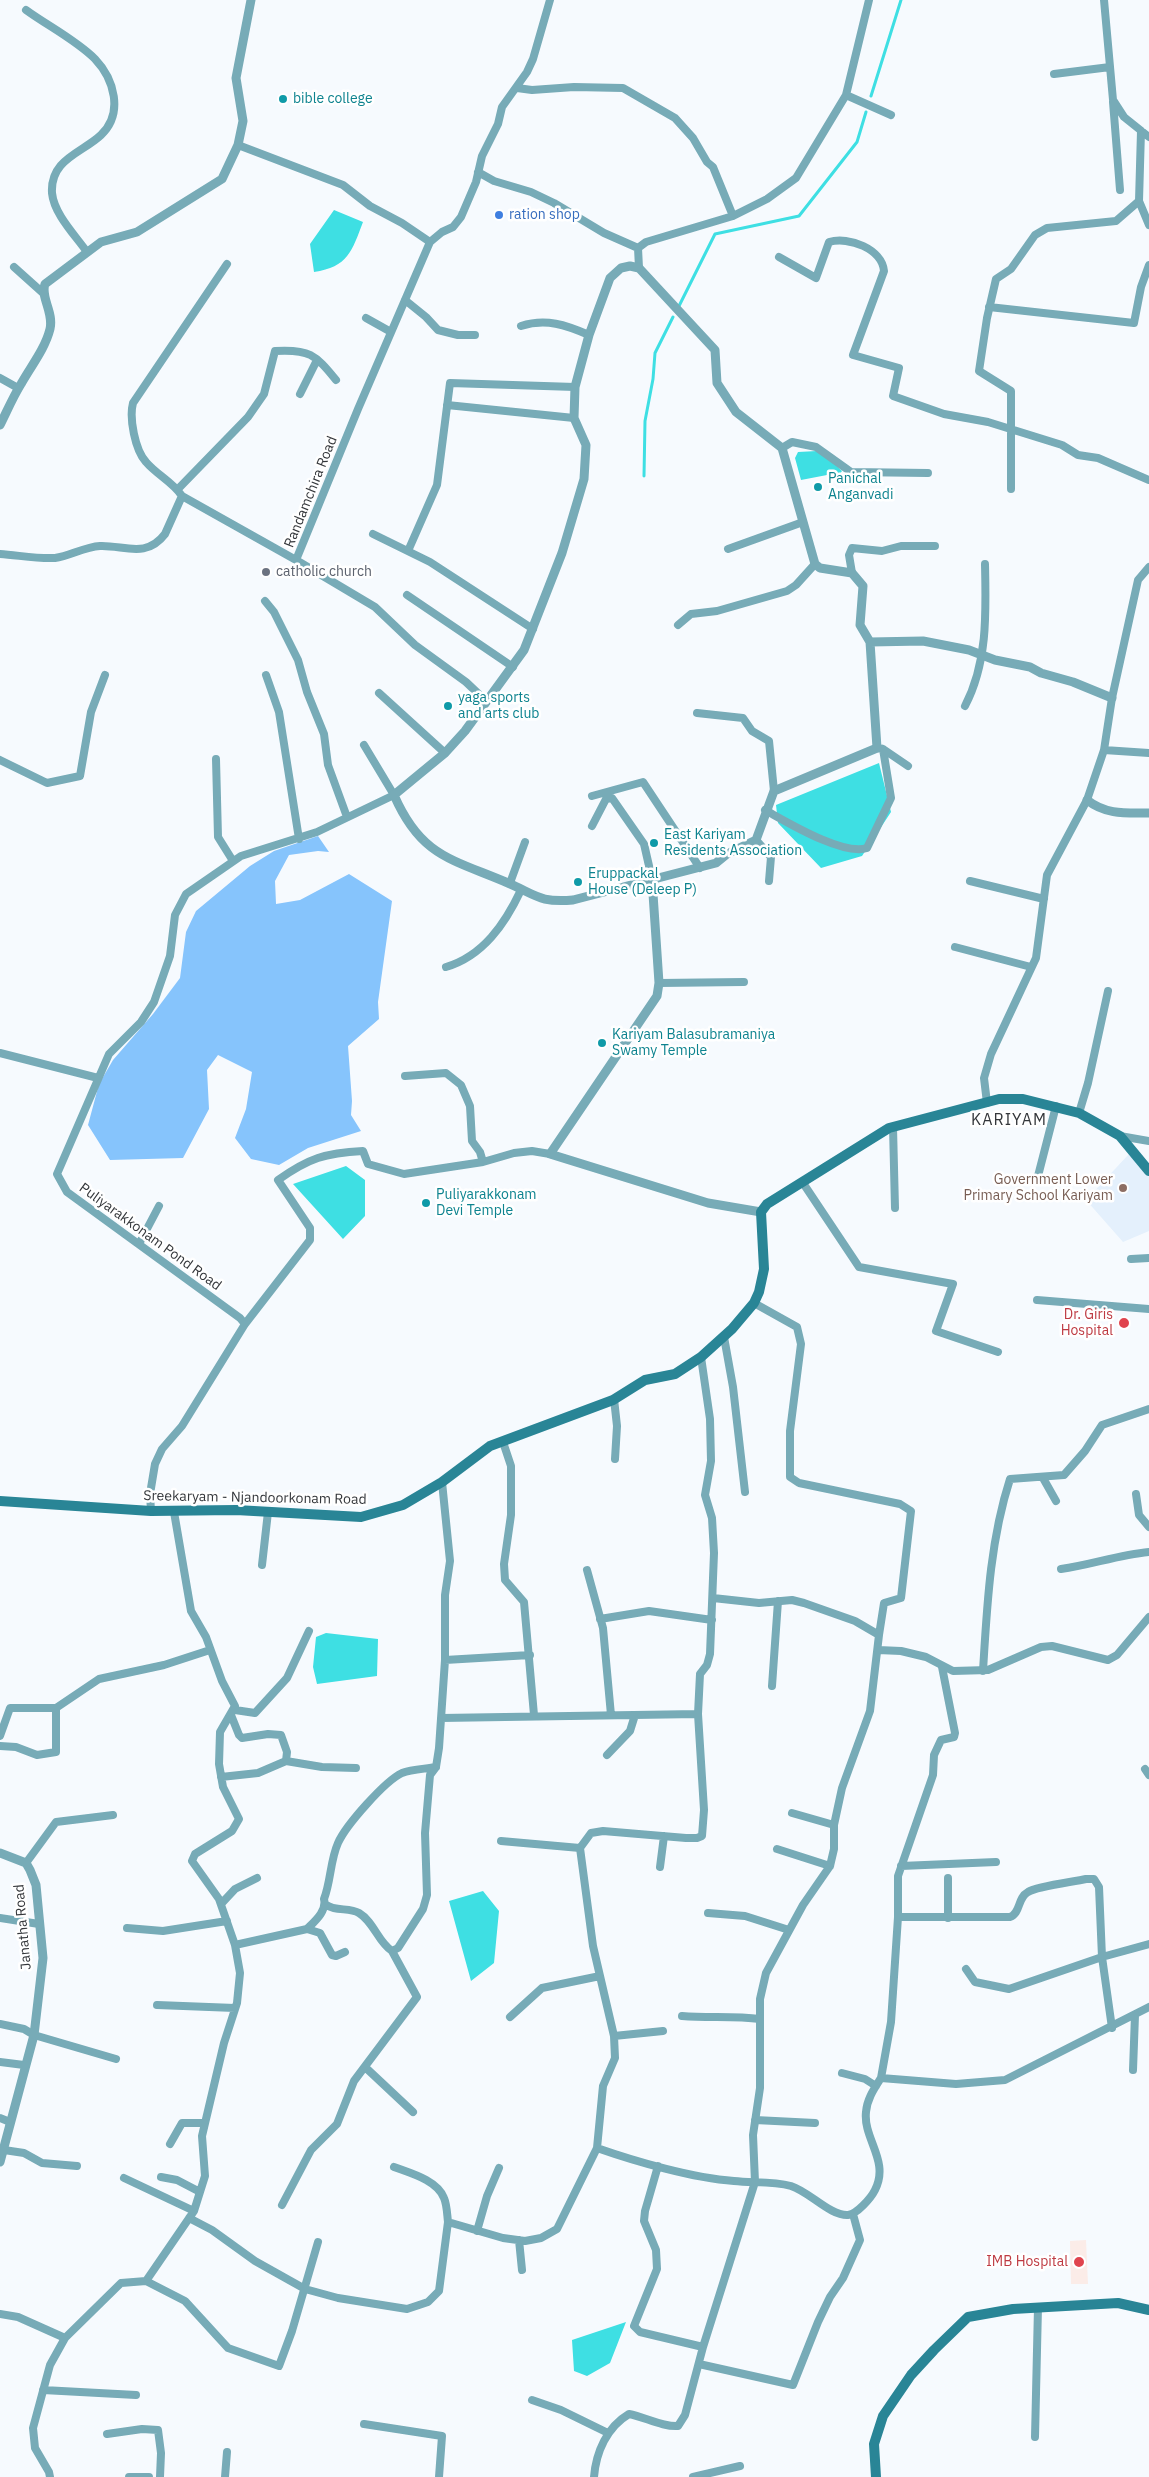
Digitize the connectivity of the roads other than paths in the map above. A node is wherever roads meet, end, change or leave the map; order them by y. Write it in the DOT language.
graph roads {
  1 [pos="251,0"];
  2 [pos="550,0"];
  3 [pos="869,0"];
  4 [pos="1104,0"];
  5 [pos="26,10"];
  6 [pos="1110,67"];
  7 [pos="1054,74"];
  8 [pos="517,88"];
  9 [pos="846,95"];
  10 [pos="1113,100"];
  11 [pos="891,115"];
  12 [pos="1141,131"];
  13 [pos="1149,137"];
  14 [pos="238,145"];
  15 [pos="478,172"];
  16 [pos="1120,190"];
  17 [pos="1139,201"];
  18 [pos="733,216"];
  19 [pos="1149,225"];
  20 [pos="430,242"];
  21 [pos="638,248"];
  22 [pos="88,252"];
  23 [pos="779,257"];
  24 [pos="227,264"];
  25 [pos="1149,265"];
  26 [pos="14,267"];
  27 [pos="639,268"];
  28 [pos="43,293"];
  29 [pos="405,300"];
  30 [pos="990,307"];
  31 [pos="366,318"];
  32 [pos="521,326"];
  33 [pos="391,332"];
  34 [pos="589,335"];
  35 [pos="475,336"];
  36 [pos="317,360"];
  37 [pos="0,378"];
  38 [pos="336,380"];
  39 [pos="574,387"];
  40 [pos="18,388"];
  41 [pos="300,394"];
  42 [pos="447,406"];
  43 [pos="574,418"];
  44 [pos="0,425"];
  45 [pos="1013,430"];
  46 [pos="782,448"];
  47 [pos="928,473"];
  48 [pos="1149,480"];
  49 [pos="178,489"];
  50 [pos="1011,489"];
  51 [pos="182,496"];
  52 [pos="803,522"];
  53 [pos="373,534"];
  54 [pos="935,546"];
  55 [pos="728,549"];
  56 [pos="408,551"];
  57 [pos="0,554"];
  58 [pos="296,560"];
  59 [pos="815,564"];
  60 [pos="985,564"];
  61 [pos="1149,567"];
  62 [pos="852,572"];
  63 [pos="407,595"];
  64 [pos="265,601"];
  65 [pos="678,625"];
  66 [pos="533,629"];
  67 [pos="870,642"];
  68 [pos="983,655"];
  69 [pos="513,667"];
  70 [pos="105,675"];
  71 [pos="266,675"];
  72 [pos="379,693"];
  73 [pos="1112,698"];
  74 [pos="486,701"];
  75 [pos="965,706"];
  76 [pos="697,713"];
  77 [pos="364,746"];
  78 [pos="880,749"];
  79 [pos="1104,750"];
  80 [pos="445,753"];
  81 [pos="1149,753"];
  82 [pos="0,760"];
  83 [pos="216,760"];
  84 [pos="908,766"];
  85 [pos="774,791"];
  86 [pos="394,795"];
  87 [pos="592,796"];
  88 [pos="1087,800"];
  89 [pos="765,810"];
  90 [pos="1149,813"];
  91 [pos="347,817"];
  92 [pos="592,826"];
  93 [pos="299,839"];
  94 [pos="756,840"];
  95 [pos="525,842"];
  96 [pos="233,861"];
  97 [pos="700,868"];
  98 [pos="652,879"];
  99 [pos="769,881"];
  100 [pos="970,881"];
  101 [pos="510,883"];
  102 [pos="521,890"];
  103 [pos="1044,899"];
  104 [pos="955,947"];
  105 [pos="446,967"];
  106 [pos="1031,967"];
  107 [pos="659,982"];
  108 [pos="744,982"];
  109 [pos="1108,991"];
  110 [pos="0,1053"];
  111 [pos="405,1076"];
  112 [pos="98,1078"];
  113 [pos="987,1104"];
  114 [pos="1056,1106"];
  115 [pos="1079,1113"];
  116 [pos="893,1127"];
  117 [pos="1120,1136"];
  118 [pos="1149,1141"];
  119 [pos="550,1154"];
  120 [pos="483,1162"];
  121 [pos="1149,1171"];
  122 [pos="1038,1176"];
  123 [pos="803,1183"];
  124 [pos="159,1206"];
  125 [pos="895,1208"];
  126 [pos="761,1212"];
  127 [pos="139,1244"];
  128 [pos="1149,1258"];
  129 [pos="1131,1259"];
  130 [pos="1037,1300"];
  131 [pos="754,1303"];
  132 [pos="1149,1309"];
  133 [pos="245,1324"];
  134 [pos="724,1337"];
  135 [pos="998,1352"];
  136 [pos="701,1357"];
  137 [pos="614,1399"];
  138 [pos="1149,1409"];
  139 [pos="503,1442"];
  140 [pos="615,1459"];
  141 [pos="1043,1478"];
  142 [pos="442,1482"];
  143 [pos="745,1492"];
  144 [pos="1136,1494"];
  145 [pos="0,1501"];
  146 [pos="1056,1501"];
  147 [pos="151,1511"];
  148 [pos="174,1512"];
  149 [pos="268,1512"];
  150 [pos="1149,1528"];
  151 [pos="1149,1552"];
  152 [pos="262,1565"];
  153 [pos="587,1570"];
  154 [pos="1061,1570"];
  155 [pos="713,1598"];
  156 [pos="778,1602"];
  157 [pos="1149,1617"];
  158 [pos="600,1619"];
  159 [pos="712,1620"];
  160 [pos="309,1631"];
  161 [pos="879,1635"];
  162 [pos="210,1650"];
  163 [pos="878,1650"];
  164 [pos="530,1655"];
  165 [pos="445,1660"];
  166 [pos="942,1667"];
  167 [pos="983,1670"];
  168 [pos="772,1686"];
  169 [pos="56,1708"];
  170 [pos="233,1713"];
  171 [pos="635,1714"];
  172 [pos="698,1714"];
  173 [pos="534,1715"];
  174 [pos="611,1715"];
  175 [pos="441,1718"];
  176 [pos="0,1736"];
  177 [pos="0,1746"];
  178 [pos="606,1754"];
  179 [pos="286,1761"];
  180 [pos="436,1767"];
  181 [pos="356,1768"];
  182 [pos="221,1777"];
  183 [pos="792,1813"];
  184 [pos="113,1816"];
  185 [pos="834,1826"];
  186 [pos="664,1836"];
  187 [pos="501,1841"];
  188 [pos="580,1848"];
  189 [pos="777,1848"];
  190 [pos="0,1854"];
  191 [pos="996,1862"];
  192 [pos="26,1863"];
  193 [pos="830,1866"];
  194 [pos="901,1866"];
  195 [pos="660,1867"];
  196 [pos="257,1878"];
  197 [pos="948,1878"];
  198 [pos="221,1904"];
  199 [pos="325,1904"];
  200 [pos="708,1913"];
  201 [pos="898,1917"];
  202 [pos="0,1918"];
  203 [pos="948,1918"];
  204 [pos="227,1921"];
  205 [pos="39,1924"];
  206 [pos="127,1928"];
  207 [pos="307,1929"];
  208 [pos="789,1930"];
  209 [pos="1149,1944"];
  210 [pos="235,1945"];
  211 [pos="392,1951"];
  212 [pos="345,1952"];
  213 [pos="1102,1957"];
  214 [pos="966,1968"];
  215 [pos="600,1976"];
  216 [pos="157,2005"];
  217 [pos="1149,2007"];
  218 [pos="235,2008"];
  219 [pos="1135,2015"];
  220 [pos="682,2016"];
  221 [pos="510,2017"];
  222 [pos="760,2019"];
  223 [pos="0,2024"];
  224 [pos="1112,2028"];
  225 [pos="663,2031"];
  226 [pos="34,2035"];
  227 [pos="614,2036"];
  228 [pos="116,2058"];
  229 [pos="0,2062"];
  230 [pos="24,2065"];
  231 [pos="365,2067"];
  232 [pos="1133,2070"];
  233 [pos="842,2072"];
  234 [pos="881,2078"];
  235 [pos="876,2086"];
  236 [pos="413,2112"];
  237 [pos="0,2118"];
  238 [pos="755,2120"];
  239 [pos="10,2122"];
  240 [pos="205,2123"];
  241 [pos="815,2123"];
  242 [pos="170,2144"];
  243 [pos="597,2148"];
  244 [pos="4,2150"];
  245 [pos="0,2162"];
  246 [pos="77,2166"];
  247 [pos="658,2166"];
  248 [pos="394,2167"];
  249 [pos="499,2168"];
  250 [pos="161,2176"];
  251 [pos="124,2178"];
  252 [pos="755,2182"];
  253 [pos="200,2192"];
  254 [pos="282,2205"];
  255 [pos="194,2211"];
  256 [pos="852,2214"];
  257 [pos="189,2218"];
  258 [pos="448,2222"];
  259 [pos="476,2230"];
  260 [pos="519,2240"];
  261 [pos="318,2242"];
  262 [pos="522,2270"];
  263 [pos="146,2281"];
  264 [pos="305,2289"];
  265 [pos="1038,2307"];
  266 [pos="1149,2310"];
  267 [pos="0,2314"];
  268 [pos="65,2338"];
  269 [pos="703,2347"];
  270 [pos="698,2364"];
  271 [pos="43,2390"];
  272 [pos="136,2395"];
  273 [pos="532,2400"];
  274 [pos="364,2424"];
  275 [pos="608,2432"];
  276 [pos="107,2434"];
  277 [pos="1035,2437"];
  278 [pos="227,2452"];
  279 [pos="740,2466"];
  280 [pos="707,2474"];
  281 [pos="50,2477"];
  282 [pos="129,2477"];
  283 [pos="149,2477"];
  284 [pos="160,2477"];
  285 [pos="225,2477"];
  286 [pos="439,2477"];
  287 [pos="594,2477"];
  288 [pos="693,2477"];
  289 [pos="876,2477"];
  1 -- 14 [label="street"];
  2 -- 8 [label="street"];
  3 -- 9 [label="street"];
  4 -- 6 [label="street"];
  5 -- 22 [label="street"];
  6 -- 7 [label="street"];
  6 -- 10 [label="street"];
  8 -- 15 [label="street"];
  8 -- 18 [label="street"];
  9 -- 11 [label="street"];
  9 -- 18 [label="street"];
  10 -- 12 [label="street"];
  10 -- 16 [label="street"];
  12 -- 13 [label="street"];
  12 -- 17 [label="street"];
  14 -- 20 [label="street"];
  14 -- 22 [label="street"];
  15 -- 20 [label="street"];
  15 -- 21 [label="street"];
  17 -- 19 [label="street"];
  17 -- 30 [label="street"];
  18 -- 21 [label="street"];
  20 -- 29 [label="street, Randamchira Road"];
  21 -- 27 [label="street"];
  22 -- 28 [label="street"];
  23 -- 45 [label="street"];
  24 -- 49 [label="street"];
  25 -- 30 [label="street"];
  26 -- 28 [label="street"];
  27 -- 34 [label="street"];
  27 -- 46 [label="street"];
  28 -- 40 [label="street"];
  29 -- 33 [label="street, Randamchira Road"];
  29 -- 35 [label="street"];
  30 -- 45 [label="street"];
  31 -- 33 [label="street"];
  32 -- 34 [label="street"];
  33 -- 58 [label="street, Randamchira Road"];
  34 -- 39 [label="street"];
  36 -- 38 [label="street"];
  36 -- 41 [label="street"];
  36 -- 49 [label="street"];
  37 -- 40 [label="street"];
  39 -- 42 [label="street"];
  39 -- 43 [label="street"];
  40 -- 44 [label="street"];
  42 -- 43 [label="street"];
  42 -- 56 [label="street"];
  43 -- 66 [label="street"];
  45 -- 48 [label="street"];
  45 -- 50 [label="street"];
  46 -- 47 [label="street"];
  46 -- 52 [label="street"];
  49 -- 51 [label="street"];
  51 -- 57 [label="street"];
  51 -- 58 [label="street"];
  52 -- 55 [label="street"];
  52 -- 59 [label="street"];
  53 -- 56 [label="street"];
  54 -- 62 [label="street"];
  56 -- 66 [label="street"];
  58 -- 74 [label="street, Randamchira Road"];
  59 -- 62 [label="street"];
  59 -- 65 [label="street"];
  60 -- 68 [label="street"];
  61 -- 73 [label="street"];
  62 -- 67 [label="street"];
  63 -- 69 [label="street"];
  64 -- 91 [label="street"];
  66 -- 69 [label="street"];
  67 -- 68 [label="street"];
  67 -- 78 [label="street"];
  68 -- 73 [label="street"];
  68 -- 75 [label="street"];
  69 -- 74 [label="street"];
  70 -- 82 [label="street"];
  71 -- 93 [label="street"];
  72 -- 80 [label="street"];
  73 -- 79 [label="street"];
  74 -- 80 [label="street"];
  76 -- 85 [label="street"];
  77 -- 86 [label="street"];
  78 -- 84 [label="street"];
  78 -- 85 [label="street"];
  78 -- 89 [label="street"];
  79 -- 81 [label="street"];
  79 -- 88 [label="street"];
  80 -- 86 [label="street"];
  83 -- 96 [label="street"];
  85 -- 89 [label="street"];
  86 -- 91 [label="street"];
  86 -- 101 [label="street"];
  87 -- 97 [label="street"];
  88 -- 90 [label="street"];
  88 -- 103 [label="street"];
  89 -- 94 [label="street"];
  91 -- 93 [label="street"];
  92 -- 98 [label="street"];
  93 -- 96 [label="street"];
  94 -- 97 [label="street"];
  94 -- 99 [label="street"];
  95 -- 101 [label="street"];
  96 -- 112 [label="street"];
  97 -- 98 [label="street"];
  98 -- 102 [label="street"];
  98 -- 107 [label="street"];
  100 -- 103 [label="street"];
  101 -- 102 [label="street"];
  102 -- 105 [label="street"];
  103 -- 106 [label="street"];
  104 -- 106 [label="street"];
  106 -- 113 [label="street"];
  107 -- 108 [label="street"];
  107 -- 119 [label="street"];
  109 -- 115 [label="street"];
  110 -- 112 [label="street"];
  111 -- 120 [label="street"];
  112 -- 127 [label="street, Puliyarakkonam Pond Road"];
  113 -- 114 [label="main road"];
  113 -- 116 [label="main road"];
  114 -- 115 [label="main road"];
  114 -- 122 [label="street"];
  115 -- 117 [label="main road"];
  116 -- 123 [label="main road"];
  116 -- 125 [label="street"];
  117 -- 118 [label="street"];
  117 -- 121 [label="main road"];
  119 -- 120 [label="street"];
  119 -- 126 [label="street"];
  120 -- 133 [label="street"];
  123 -- 126 [label="main road"];
  123 -- 135 [label="street"];
  124 -- 127 [label="street"];
  126 -- 131 [label="main road, Sreekaryam - Njandoorkonam Road"];
  127 -- 133 [label="street, Puliyarakkonam Pond Road"];
  128 -- 129 [label="street"];
  130 -- 132 [label="street"];
  131 -- 134 [label="main road, Sreekaryam - Njandoorkonam Road"];
  131 -- 161 [label="street"];
  133 -- 147 [label="street"];
  134 -- 136 [label="main road, Sreekaryam - Njandoorkonam Road"];
  134 -- 143 [label="street"];
  136 -- 137 [label="main road, Sreekaryam - Njandoorkonam Road"];
  136 -- 155 [label="street"];
  137 -- 139 [label="main road, Sreekaryam - Njandoorkonam Road"];
  137 -- 140 [label="street"];
  138 -- 141 [label="street"];
  139 -- 142 [label="main road, Sreekaryam - Njandoorkonam Road"];
  139 -- 164 [label="street"];
  141 -- 146 [label="street"];
  141 -- 167 [label="street"];
  142 -- 149 [label="main road, Sreekaryam - Njandoorkonam Road"];
  142 -- 165 [label="street"];
  144 -- 150 [label="street"];
  145 -- 147 [label="main road, Sreekaryam - Njandoorkonam Road"];
  147 -- 148 [label="main road, Sreekaryam - Njandoorkonam Road"];
  148 -- 149 [label="main road, Sreekaryam - Njandoorkonam Road"];
  148 -- 162 [label="street"];
  149 -- 152 [label="street"];
  151 -- 154 [label="street"];
  153 -- 158 [label="street"];
  155 -- 156 [label="street"];
  155 -- 159 [label="street"];
  156 -- 161 [label="street"];
  156 -- 168 [label="street"];
  157 -- 167 [label="street"];
  158 -- 159 [label="street"];
  158 -- 174 [label="street"];
  159 -- 172 [label="street"];
  160 -- 170 [label="street"];
  161 -- 163 [label="street"];
  162 -- 169 [label="street"];
  162 -- 170 [label="street"];
  163 -- 166 [label="street"];
  163 -- 185 [label="street"];
  164 -- 165 [label="street"];
  164 -- 173 [label="street"];
  165 -- 175 [label="street"];
  166 -- 167 [label="street"];
  166 -- 194 [label="street"];
  169 -- 176 [label="street"];
  169 -- 177 [label="street"];
  170 -- 179 [label="street"];
  170 -- 182 [label="street"];
  171 -- 172 [label="street"];
  171 -- 174 [label="street"];
  171 -- 178 [label="street"];
  172 -- 186 [label="street"];
  173 -- 174 [label="street"];
  173 -- 175 [label="street"];
  175 -- 180 [label="street"];
  179 -- 181 [label="street"];
  179 -- 182 [label="street"];
  180 -- 199 [label="street"];
  180 -- 211 [label="street"];
  182 -- 198 [label="street"];
  183 -- 185 [label="street"];
  184 -- 192 [label="street"];
  185 -- 193 [label="street"];
  186 -- 188 [label="street"];
  186 -- 195 [label="street"];
  187 -- 188 [label="street"];
  188 -- 215 [label="street"];
  189 -- 193 [label="street"];
  190 -- 192 [label="street, Janatha Road"];
  191 -- 194 [label="street"];
  192 -- 205 [label="street, Janatha Road"];
  193 -- 208 [label="street"];
  194 -- 201 [label="street"];
  196 -- 198 [label="street"];
  197 -- 203 [label="street"];
  198 -- 204 [label="street"];
  199 -- 207 [label="street"];
  199 -- 211 [label="street"];
  200 -- 208 [label="street"];
  201 -- 203 [label="street"];
  201 -- 234 [label="street"];
  202 -- 205 [label="street"];
  203 -- 213 [label="street"];
  204 -- 206 [label="street"];
  204 -- 210 [label="street"];
  205 -- 226 [label="street, Janatha Road"];
  207 -- 210 [label="street"];
  207 -- 212 [label="street"];
  208 -- 222 [label="street"];
  209 -- 213 [label="street"];
  210 -- 218 [label="street"];
  211 -- 231 [label="street"];
  213 -- 214 [label="street"];
  213 -- 224 [label="street"];
  215 -- 221 [label="street"];
  215 -- 227 [label="street"];
  216 -- 218 [label="street"];
  217 -- 219 [label="street"];
  218 -- 240 [label="street"];
  219 -- 224 [label="street"];
  219 -- 232 [label="street"];
  220 -- 222 [label="street"];
  222 -- 238 [label="street"];
  223 -- 226 [label="street"];
  224 -- 234 [label="street"];
  225 -- 227 [label="street"];
  226 -- 228 [label="street"];
  226 -- 230 [label="street, Janatha Road"];
  227 -- 243 [label="street"];
  229 -- 230 [label="street"];
  230 -- 239 [label="street, Janatha Road"];
  231 -- 236 [label="street"];
  231 -- 254 [label="street"];
  233 -- 235 [label="street"];
  234 -- 235 [label="street"];
  235 -- 256 [label="street"];
  237 -- 239 [label="street"];
  238 -- 241 [label="street"];
  238 -- 252 [label="street"];
  239 -- 244 [label="street, Janatha Road"];
  240 -- 242 [label="street"];
  240 -- 253 [label="street"];
  243 -- 247 [label="street"];
  243 -- 260 [label="street"];
  244 -- 245 [label="street, Janatha Road"];
  244 -- 246 [label="street"];
  247 -- 252 [label="street"];
  247 -- 269 [label="street"];
  248 -- 258 [label="street"];
  249 -- 259 [label="street"];
  250 -- 253 [label="street"];
  251 -- 255 [label="street"];
  252 -- 256 [label="street"];
  252 -- 269 [label="street"];
  253 -- 255 [label="street"];
  255 -- 257 [label="street"];
  256 -- 270 [label="street"];
  257 -- 263 [label="street"];
  257 -- 264 [label="street"];
  258 -- 259 [label="street"];
  258 -- 264 [label="street"];
  259 -- 260 [label="street"];
  260 -- 262 [label="street"];
  261 -- 264 [label="street"];
  263 -- 264 [label="street"];
  263 -- 268 [label="street"];
  265 -- 266 [label="main road"];
  265 -- 277 [label="street"];
  265 -- 289 [label="main road"];
  267 -- 268 [label="street"];
  268 -- 271 [label="street"];
  269 -- 270 [label="street"];
  270 -- 275 [label="street"];
  271 -- 272 [label="street"];
  271 -- 281 [label="street"];
  273 -- 275 [label="street"];
  274 -- 286 [label="street"];
  275 -- 287 [label="street"];
  276 -- 284 [label="street"];
  278 -- 285 [label="street"];
  279 -- 280 [label="street"];
  280 -- 288 [label="street"];
  282 -- 283 [label="street"];
}
